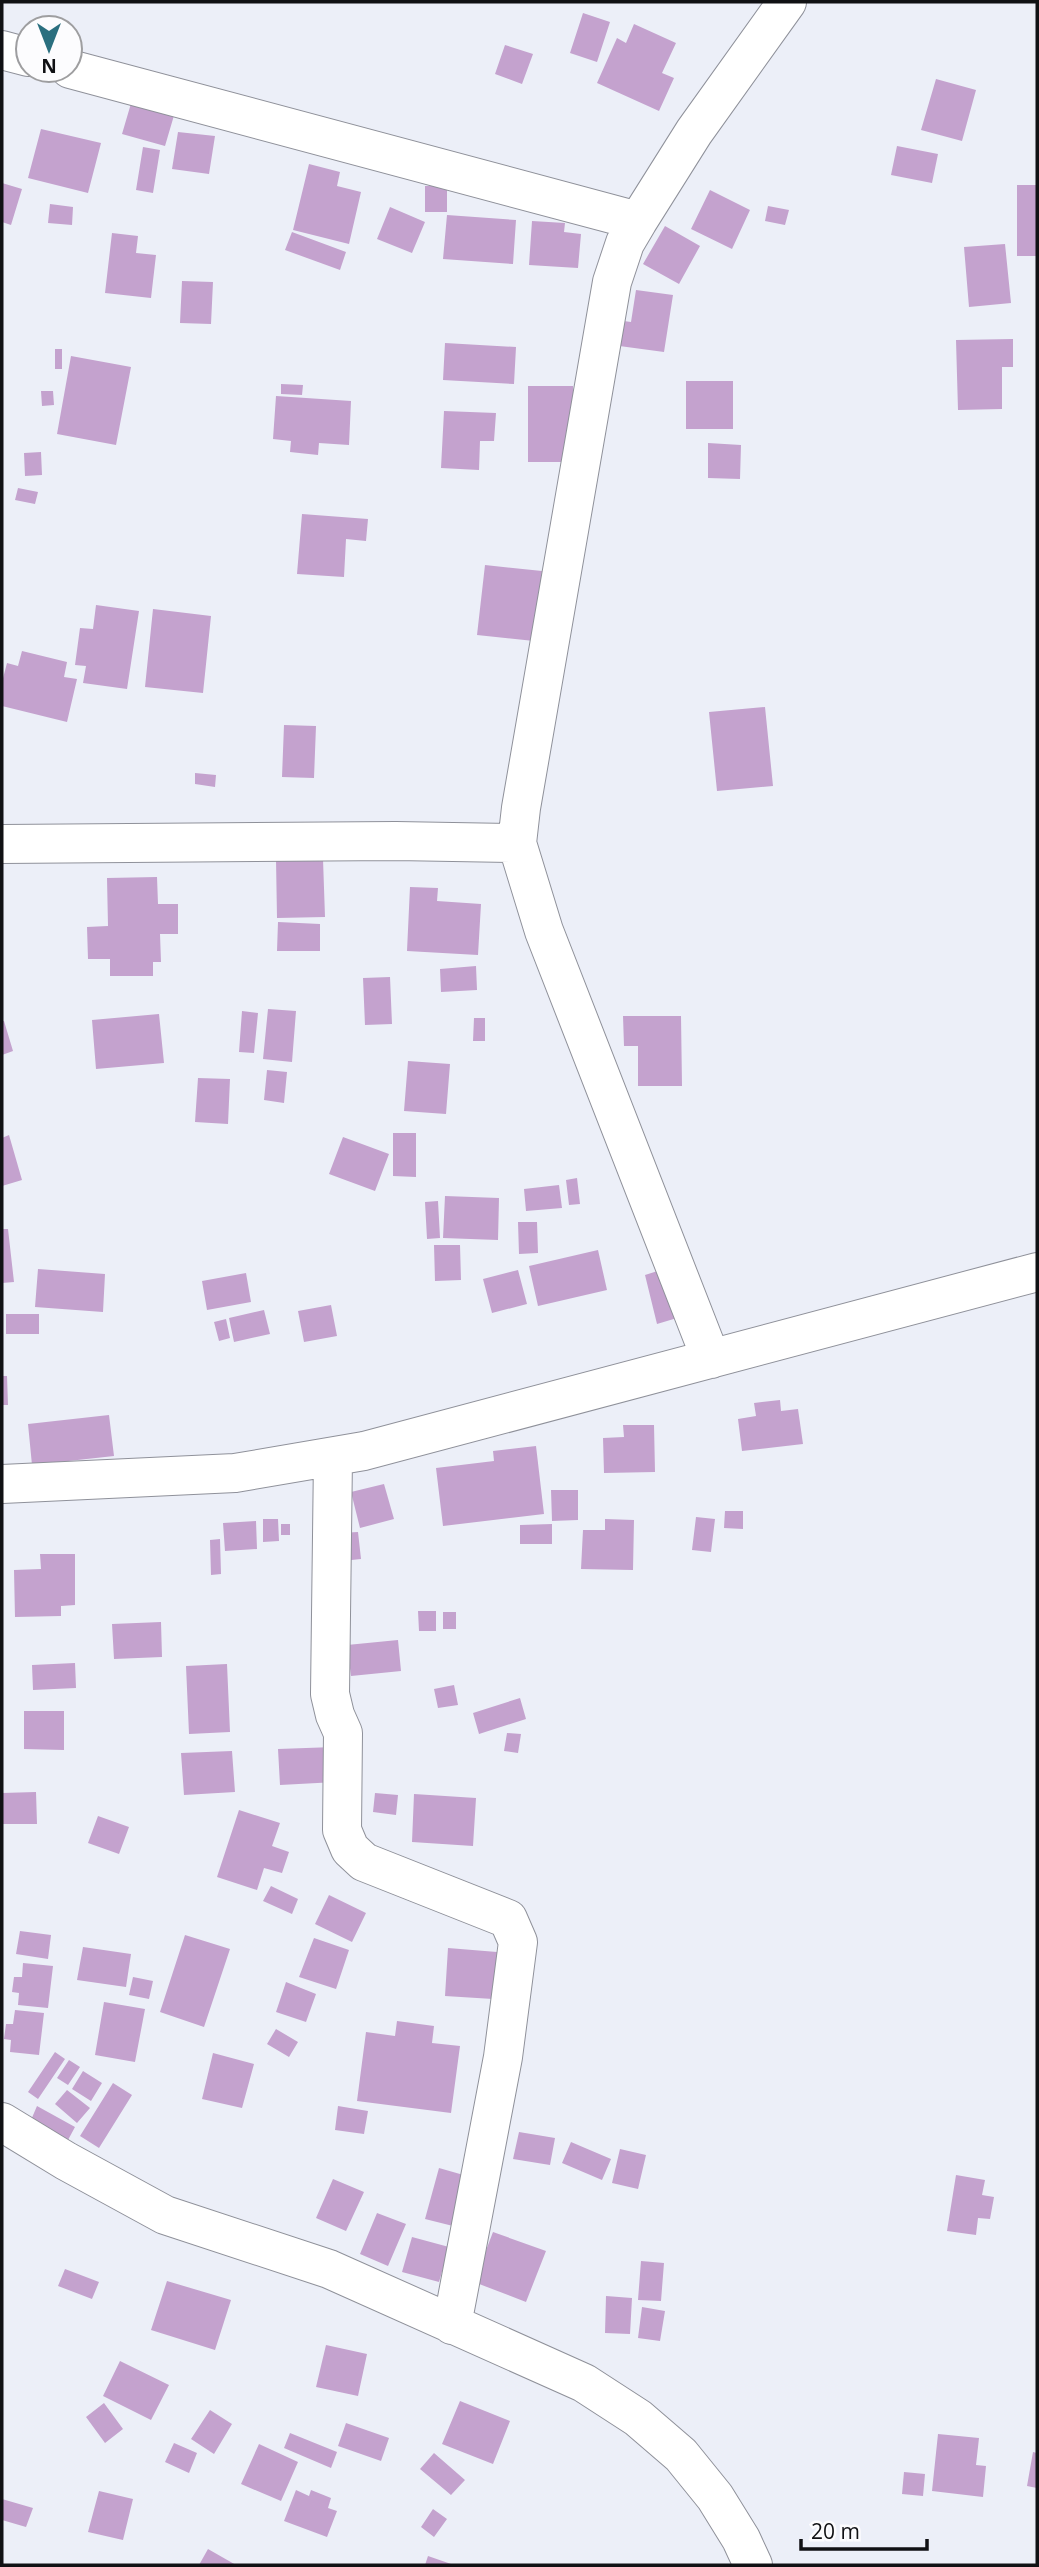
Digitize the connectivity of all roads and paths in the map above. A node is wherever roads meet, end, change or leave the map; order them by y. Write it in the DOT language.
graph roads {
  1 [pos="787,2"];
  2 [pos="84,73"];
  3 [pos="638,221"];
  4 [pos="517,843"];
  5 [pos="2,844"];
  6 [pos="1037,1272"];
  7 [pos="710,1359"];
  8 [pos="333,1457"];
  9 [pos="2,1485"];
  10 [pos="2,2122"];
  11 [pos="452,2325"];
  12 [pos="753,2565"];
  1 -- 3 [label="street"];
  2 -- 3 [label="street"];
  3 -- 4 [label="street"];
  4 -- 5 [label="street"];
  4 -- 7 [label="street"];
  6 -- 7 [label="street"];
  7 -- 8 [label="street"];
  8 -- 9 [label="street"];
  8 -- 11 [label="street"];
  10 -- 11 [label="street"];
  11 -- 12 [label="street"];
}
